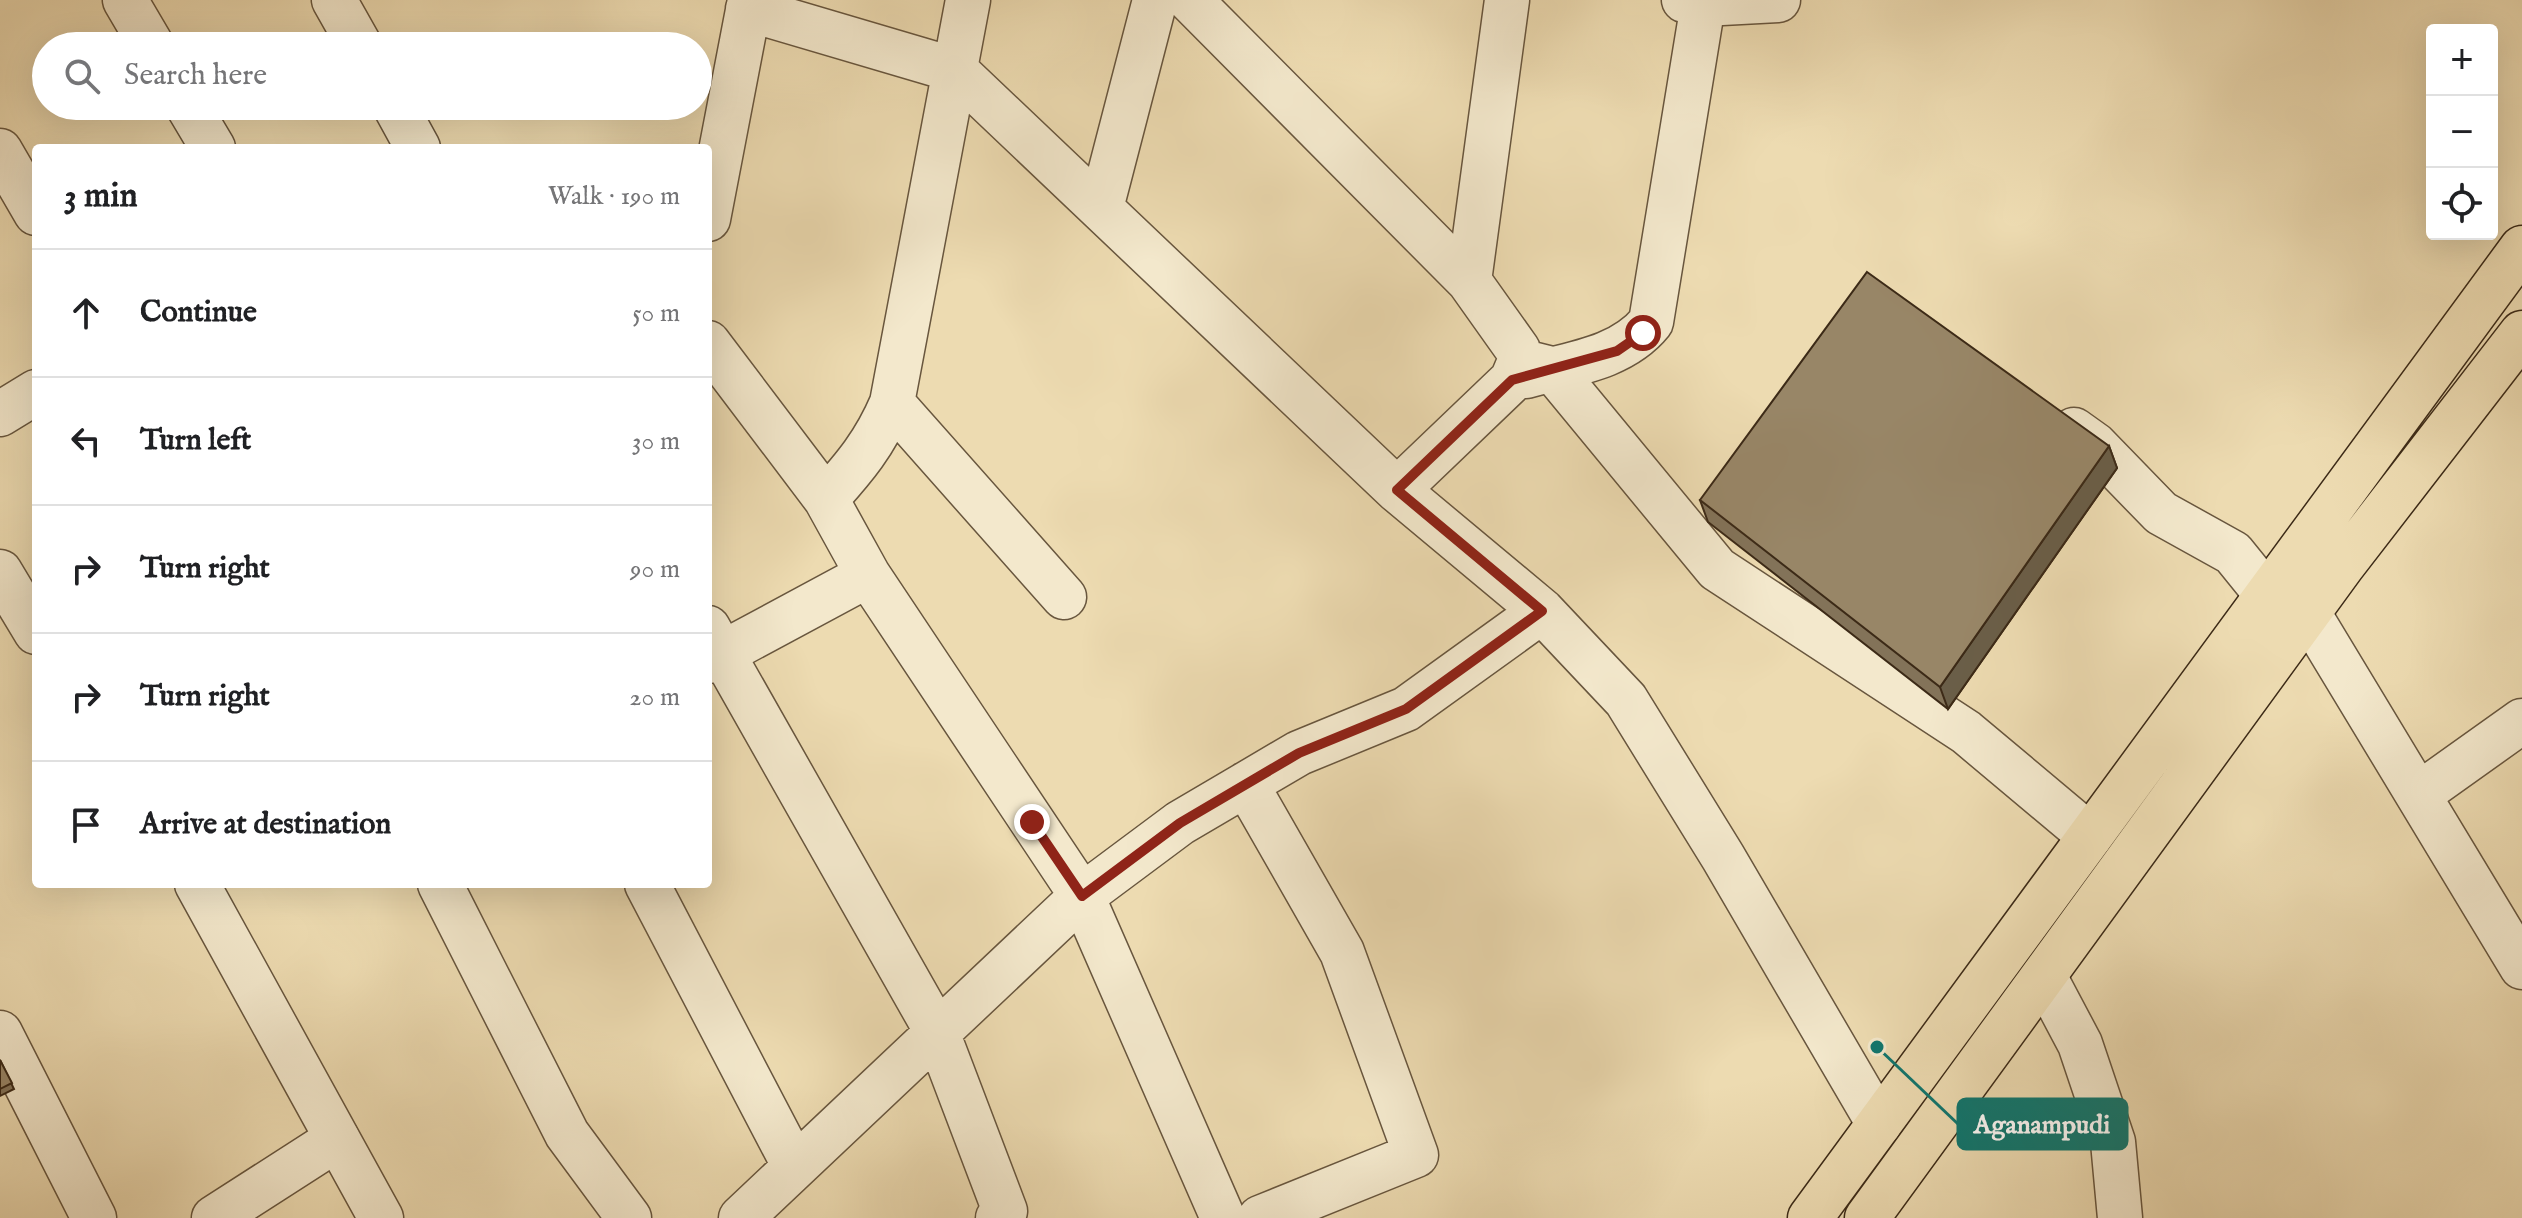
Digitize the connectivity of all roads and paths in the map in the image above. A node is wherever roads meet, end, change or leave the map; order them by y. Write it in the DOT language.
graph roads {
  1 [pos="125,0"];
  2 [pos="334,0"];
  3 [pos="968,0"];
  4 [pos="1155,0"];
  5 [pos="1190,0"];
  6 [pos="1507,0"];
  7 [pos="1778,0"];
  8 [pos="1693,2"];
  9 [pos="749,4"];
  10 [pos="144,32"];
  11 [pos="352,32"];
  12 [pos="955,70"];
  13 [pos="196,120"];
  14 [pos="403,120"];
  15 [pos="211,144"];
  16 [pos="416,144"];
  17 [pos="0,151"];
  18 [pos="712,198"];
  19 [pos="32,206"];
  20 [pos="1101,208"];
  21 [pos="2522,248"];
  22 [pos="1469,281"];
  23 [pos="2522,333"];
  24 [pos="712,348"];
  25 [pos="1528,370"];
  26 [pos="32,394"];
  27 [pos="892,403"];
  28 [pos="2045,409"];
  29 [pos="0,414"];
  30 [pos="1397,490"];
  31 [pos="826,499"];
  32 [pos="0,572"];
  33 [pos="868,575"];
  34 [pos="2267,595"];
  35 [pos="1064,597"];
  36 [pos="1542,611"];
  37 [pos="2308,613"];
  38 [pos="32,623"];
  39 [pos="713,648"];
  40 [pos="2522,721"];
  41 [pos="1246,784"];
  42 [pos="2418,795"];
  43 [pos="2090,836"];
  44 [pos="199,888"];
  45 [pos="442,888"];
  46 [pos="649,888"];
  47 [pos="1082,896"];
  48 [pos="2522,967"];
  49 [pos="2044,976"];
  50 [pos="937,1032"];
  51 [pos="0,1033"];
  52 [pos="1879,1124"];
  53 [pos="337,1139"];
  54 [pos="795,1167"];
  55 [pos="94,1218"];
  56 [pos="214,1218"];
  57 [pos="381,1218"];
  58 [pos="629,1218"];
  59 [pos="741,1218"];
  60 [pos="998,1218"];
  61 [pos="1223,1218"];
  62 [pos="1260,1218"];
  63 [pos="1810,1218"];
  64 [pos="1867,1218"];
  65 [pos="2120,1218"];
  1 -- 10 [label="street"];
  2 -- 11 [label="street"];
  3 -- 12 [label="street"];
  4 -- 20 [label="street"];
  5 -- 22 [label="street"];
  6 -- 22 [label="street"];
  7 -- 8 [label="street"];
  8 -- 25 [label="street"];
  9 -- 12 [label="street"];
  9 -- 18 [label="street"];
  12 -- 20 [label="street"];
  12 -- 27 [label="street"];
  13 -- 15 [label="street"];
  14 -- 16 [label="street"];
  17 -- 19 [label="street"];
  20 -- 30 [label="street"];
  21 -- 34 [label="main road"];
  22 -- 25 [label="street"];
  23 -- 37 [label="main road"];
  24 -- 31 [label="street"];
  25 -- 30 [label="street"];
  25 -- 43 [label="street"];
  26 -- 29 [label="street"];
  27 -- 31 [label="street"];
  27 -- 35 [label="street"];
  28 -- 34 [label="street"];
  30 -- 36 [label="street"];
  31 -- 33 [label="street"];
  32 -- 38 [label="street"];
  33 -- 39 [label="street"];
  33 -- 47 [label="street"];
  34 -- 43 [label="main road"];
  36 -- 41 [label="street"];
  36 -- 52 [label="street"];
  37 -- 42 [label="street"];
  37 -- 49 [label="main road"];
  39 -- 50 [label="street"];
  40 -- 42 [label="street"];
  41 -- 47 [label="street"];
  41 -- 62 [label="street"];
  42 -- 48 [label="street"];
  43 -- 52 [label="main road"];
  44 -- 53 [label="street"];
  45 -- 58 [label="street"];
  46 -- 54 [label="street"];
  47 -- 50 [label="street"];
  47 -- 61 [label="street"];
  49 -- 64 [label="main road"];
  49 -- 65 [label="street"];
  50 -- 54 [label="street"];
  50 -- 60 [label="street"];
  51 -- 55 [label="street"];
  52 -- 63 [label="main road"];
  53 -- 56 [label="street"];
  53 -- 57 [label="street"];
  54 -- 59 [label="street"];
}
